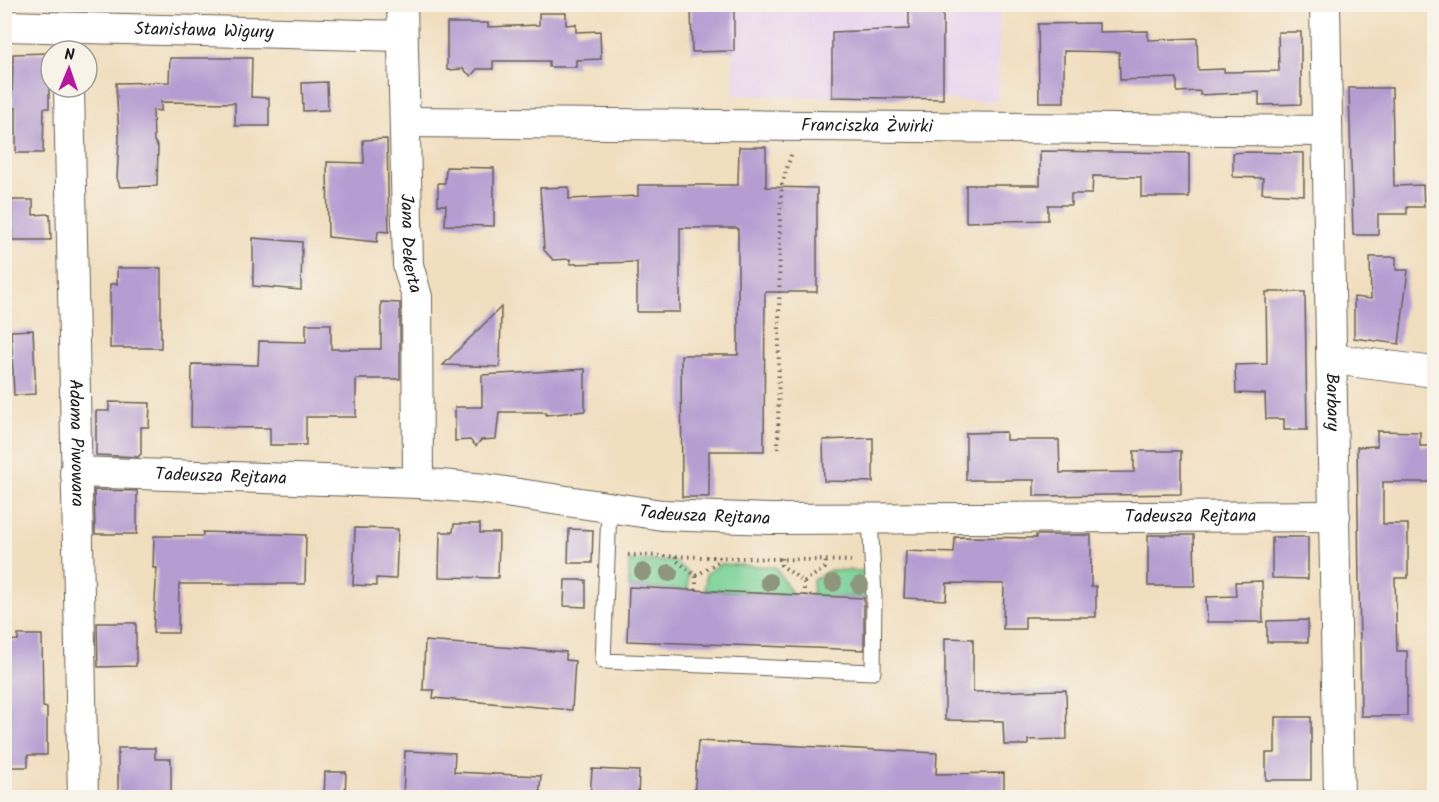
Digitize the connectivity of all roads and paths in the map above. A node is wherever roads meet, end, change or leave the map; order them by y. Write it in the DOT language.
graph roads {
  1 [pos="402,4"];
  2 [pos="1325,4"];
  3 [pos="4,26"];
  4 [pos="402,36"];
  5 [pos="68,39"];
  6 [pos="69,99"];
  7 [pos="405,122"];
  8 [pos="792,124"];
  9 [pos="1327,131"];
  10 [pos="1333,359"];
  11 [pos="1434,372"];
  12 [pos="778,449"];
  13 [pos="75,472"];
  14 [pos="418,483"];
  15 [pos="609,509"];
  16 [pos="1335,516"];
  17 [pos="870,517"];
  18 [pos="606,555"];
  19 [pos="676,556"];
  20 [pos="719,556"];
  21 [pos="781,558"];
  22 [pos="826,560"];
  23 [pos="872,562"];
  24 [pos="696,576"];
  25 [pos="804,582"];
  26 [pos="696,590"];
  27 [pos="804,595"];
  28 [pos="83,798"];
  29 [pos="1338,798"];
  1 -- 4 [label="street, Jana Dekerta"];
  2 -- 9 [label="street, Barbary"];
  3 -- 5 [label="street, Stanisława Wigury"];
  4 -- 5 [label="street, Stanisława Wigury"];
  4 -- 7 [label="street, Jana Dekerta"];
  6 -- 13 [label="street, Adama Piwowara"];
  7 -- 8 [label="street, Franciszka Żwirki"];
  7 -- 14 [label="street, Jana Dekerta"];
  8 -- 9 [label="street, Franciszka Żwirki"];
  8 -- 12 [label="path"];
  9 -- 10 [label="street, Barbary"];
  10 -- 11 [label="street"];
  10 -- 16 [label="street, Barbary"];
  13 -- 14 [label="street, Tadeusza Rejtana"];
  13 -- 28 [label="street, Adama Piwowara"];
  14 -- 15 [label="street, Tadeusza Rejtana"];
  15 -- 17 [label="street, Tadeusza Rejtana"];
  15 -- 18 [label="lane"];
  16 -- 17 [label="street, Tadeusza Rejtana"];
  16 -- 29 [label="street, Barbary"];
  17 -- 23 [label="lane"];
  18 -- 19 [label="path"];
  18 -- 23 [label="lane"];
  19 -- 20 [label="path"];
  19 -- 24 [label="path"];
  20 -- 21 [label="path"];
  20 -- 24 [label="path"];
  21 -- 22 [label="path"];
  21 -- 25 [label="path"];
  22 -- 23 [label="path"];
  22 -- 25 [label="path"];
  24 -- 26 [label="path"];
  25 -- 27 [label="path"];
}
